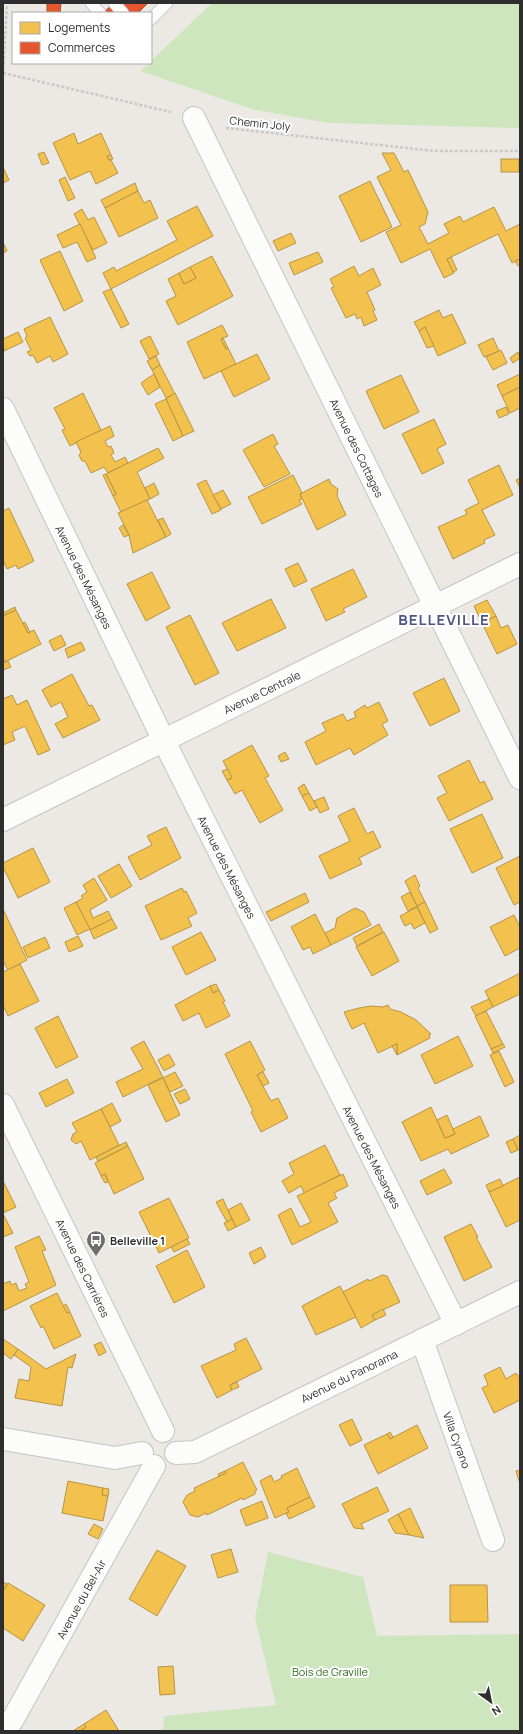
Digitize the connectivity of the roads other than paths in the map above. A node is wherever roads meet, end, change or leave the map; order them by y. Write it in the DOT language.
graph roads {
  1 [pos="90,3"];
  2 [pos="114,3"];
  3 [pos="163,4"];
  4 [pos="99,12"];
  5 [pos="122,12"];
  6 [pos="152,17"];
  7 [pos="194,118"];
  8 [pos="3,409"];
  9 [pos="520,564"];
  10 [pos="434,606"];
  11 [pos="164,741"];
  12 [pos="520,778"];
  13 [pos="3,820"];
  14 [pos="3,1105"];
  15 [pos="520,1292"];
  16 [pos="456,1324"];
  17 [pos="422,1340"];
  18 [pos="163,1431"];
  19 [pos="3,1439"];
  20 [pos="176,1453"];
  21 [pos="148,1459"];
  22 [pos="493,1540"];
  23 [pos="5,1731"];
  1 -- 4 [label="lane"];
  2 -- 5 [label="lane"];
  3 -- 6 [label="lane"];
  7 -- 10 [label="street, Avenue des Cottages"];
  8 -- 11 [label="street, Avenue des Mésanges"];
  9 -- 10 [label="street, Avenue Centrale"];
  10 -- 11 [label="street, Avenue Centrale"];
  10 -- 12 [label="street, Avenue des Cottages"];
  11 -- 13 [label="street, Avenue Centrale"];
  11 -- 16 [label="street, Avenue des Mésanges"];
  14 -- 18 [label="street, Avenue des Carrières"];
  15 -- 16 [label="street, Avenue du Panorama"];
  16 -- 17 [label="street, Avenue du Panorama"];
  17 -- 20 [label="street, Avenue du Panorama"];
  17 -- 22 [label="street, Villa Cyrano"];
  18 -- 20 [label="street"];
  18 -- 21 [label="street"];
  19 -- 21 [label="street"];
  20 -- 21 [label="street"];
  21 -- 23 [label="street, Avenue du Bel-Air"];
}
